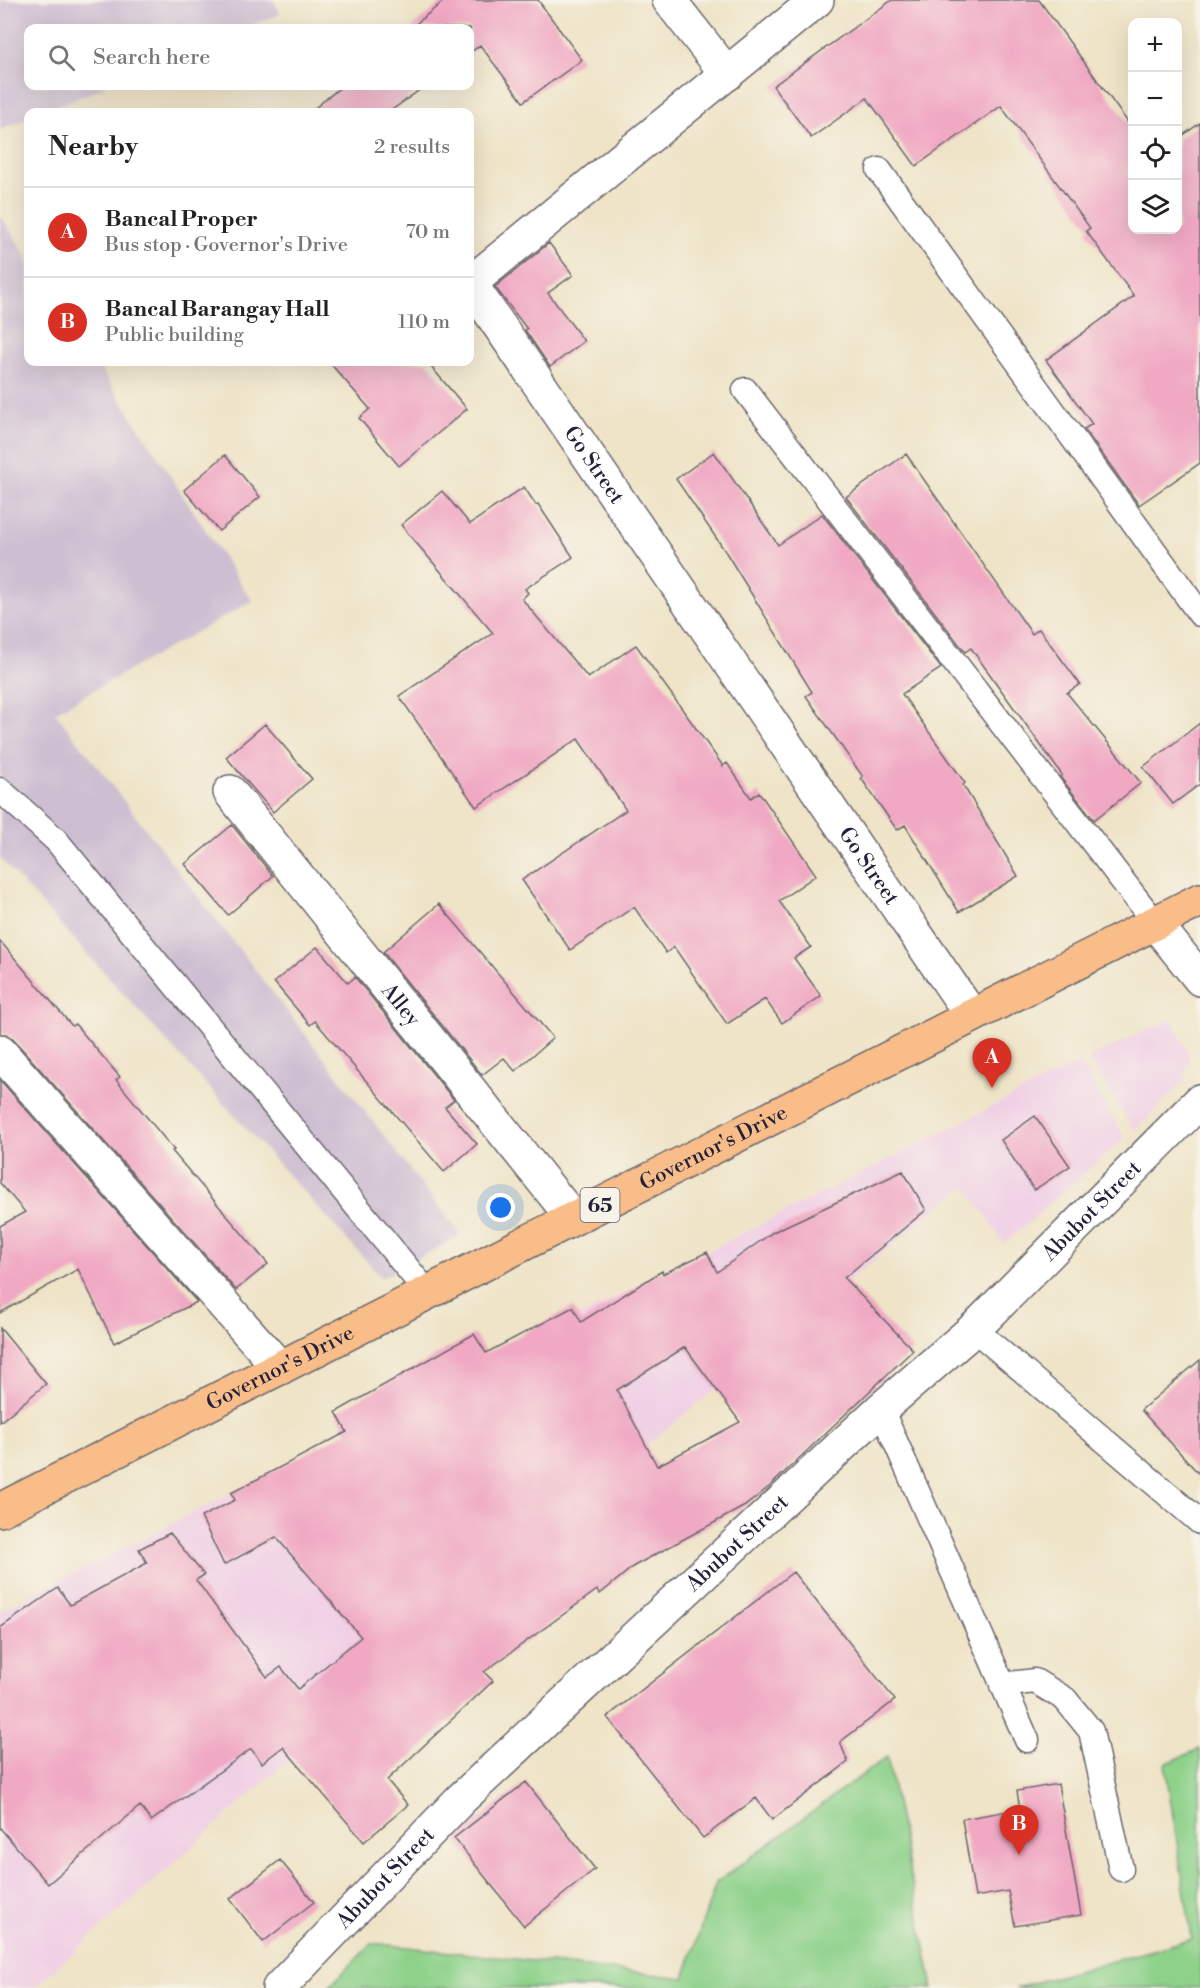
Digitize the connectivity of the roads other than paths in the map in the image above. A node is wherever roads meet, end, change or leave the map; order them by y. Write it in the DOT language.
graph roads {
  1 [pos="669,0"];
  2 [pos="817,0"];
  3 [pos="727,74"];
  4 [pos="879,170"];
  5 [pos="474,280"];
  6 [pos="474,289"];
  7 [pos="744,390"];
  8 [pos="1200,614"];
  9 [pos="0,790"];
  10 [pos="230,792"];
  11 [pos="1200,900"];
  12 [pos="1155,923"];
  13 [pos="1200,979"];
  14 [pos="972,1016"];
  15 [pos="0,1052"];
  16 [pos="1200,1101"];
  17 [pos="573,1218"];
  18 [pos="427,1292"];
  19 [pos="974,1329"];
  20 [pos="280,1368"];
  21 [pos="881,1409"];
  22 [pos="0,1510"];
  23 [pos="1200,1522"];
  24 [pos="1002,1685"];
  25 [pos="1027,1740"];
  26 [pos="1121,1869"];
  27 [pos="279,1988"];
  1 -- 3 [label="street"];
  2 -- 3 [label="street, Go Street"];
  3 -- 5 [label="street, Go Street"];
  4 -- 8 [label="lane"];
  6 -- 14 [label="street, Go Street"];
  7 -- 12 [label="lane"];
  9 -- 18 [label="lane"];
  10 -- 17 [label="street, Alley"];
  11 -- 12 [label="highway, Governor's Drive / 65"];
  12 -- 13 [label="street"];
  12 -- 14 [label="highway, Governor's Drive / 65"];
  14 -- 17 [label="highway, Governor's Drive / 65"];
  15 -- 20 [label="street"];
  16 -- 19 [label="street, Abubot Street"];
  17 -- 18 [label="highway, Governor's Drive / 65"];
  18 -- 20 [label="highway, Governor's Drive / 65"];
  19 -- 21 [label="street, Abubot Street"];
  19 -- 23 [label="lane"];
  20 -- 22 [label="highway, Governor's Drive / 65"];
  21 -- 24 [label="lane"];
  21 -- 27 [label="street, Abubot Street"];
  24 -- 25 [label="lane"];
  24 -- 26 [label="lane"];
}
